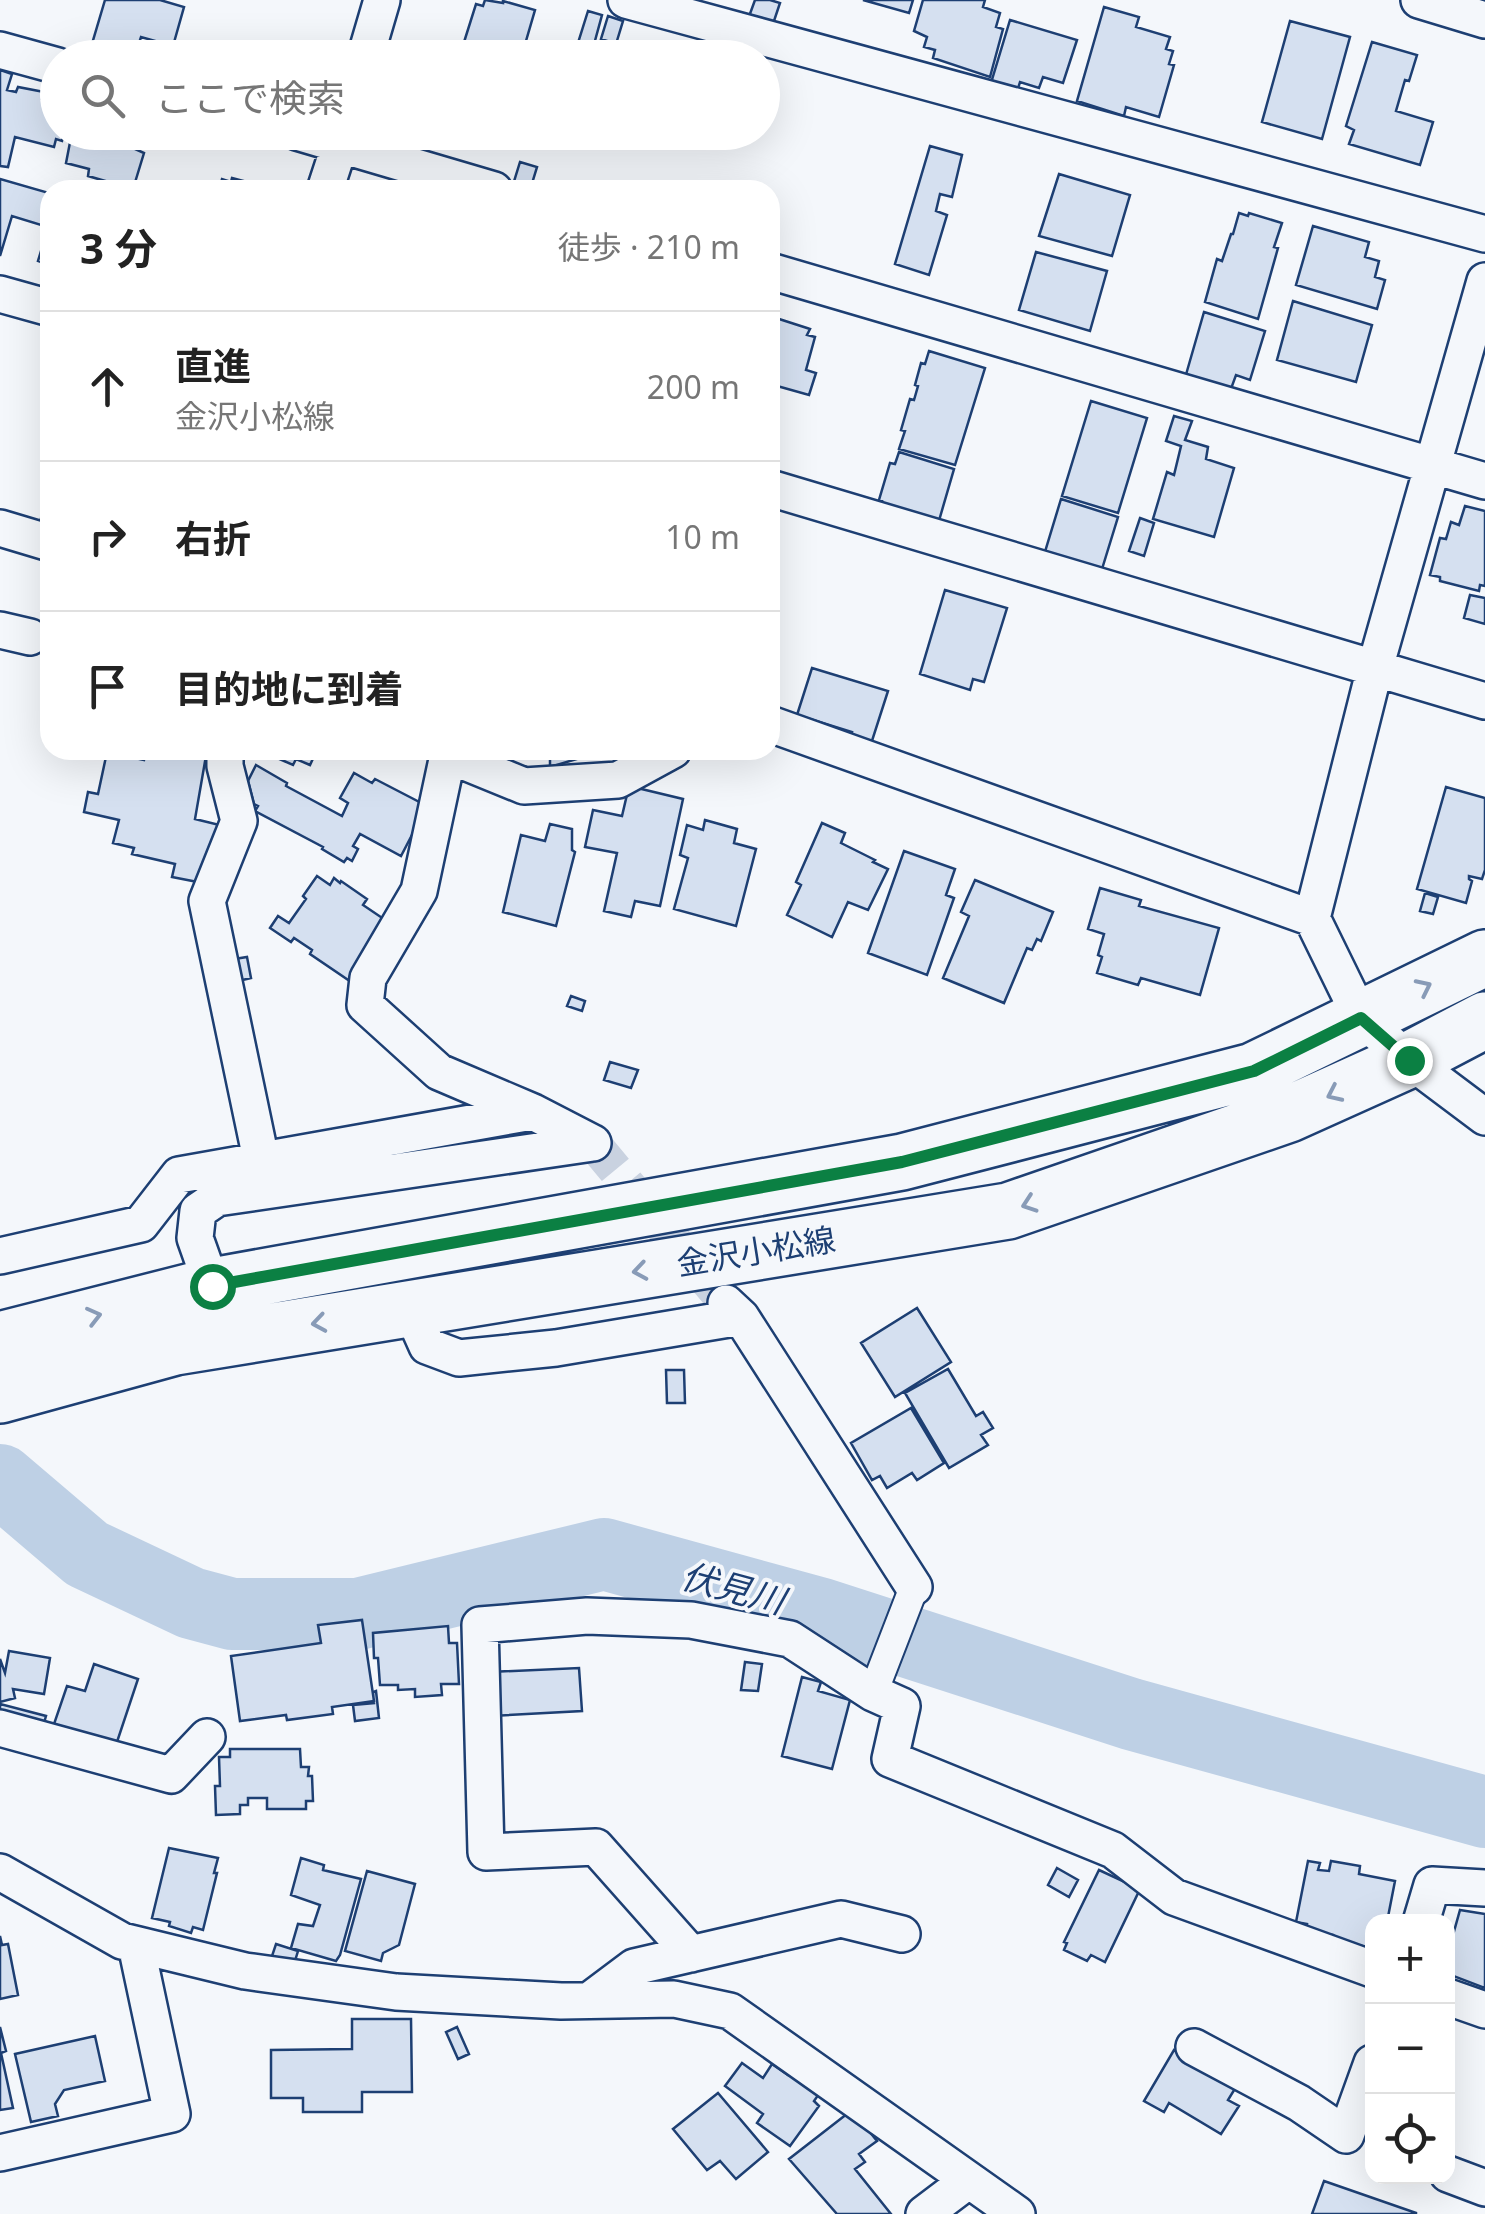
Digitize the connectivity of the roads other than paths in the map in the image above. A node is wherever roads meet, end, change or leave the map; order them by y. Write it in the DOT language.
graph roads {
  1 [pos="382,0"];
  2 [pos="626,0"];
  3 [pos="1419,0"];
  4 [pos="1485,20"];
  5 [pos="370,40"];
  6 [pos="773,40"];
  7 [pos="780,42"];
  8 [pos="0,50"];
  9 [pos="40,61"];
  10 [pos="339,150"];
  11 [pos="375,150"];
  12 [pos="329,180"];
  13 [pos="464,180"];
  14 [pos="1485,234"];
  15 [pos="780,274"];
  16 [pos="1485,281"];
  17 [pos="0,294"];
  18 [pos="40,305"];
  19 [pos="1434,466"];
  20 [pos="1485,481"];
  21 [pos="780,491"];
  22 [pos="0,528"];
  23 [pos="40,540"];
  24 [pos="1375,668"];
  25 [pos="1485,701"];
  26 [pos="780,728"];
  27 [pos="225,760"];
  28 [pos="444,760"];
  29 [pos="462,760"];
  30 [pos="655,760"];
  31 [pos="1312,918"];
  32 [pos="1485,958"];
  33 [pos="1361,1018"];
  34 [pos="1485,1020"];
  35 [pos="1409,1060"];
  36 [pos="533,1112"];
  37 [pos="1485,1116"];
  38 [pos="261,1159"];
  39 [pos="0,1256"];
  40 [pos="212,1286"];
  41 [pos="410,1308"];
  42 [pos="0,1340"];
  43 [pos="0,1395"];
  44 [pos="914,1586"];
  45 [pos="873,1694"];
  46 [pos="0,1728"];
  47 [pos="208,1737"];
  48 [pos="0,1872"];
  49 [pos="1485,1888"];
  50 [pos="1423,1914"];
  51 [pos="902,1934"];
  52 [pos="136,1945"];
  53 [pos="691,1954"];
  54 [pos="1365,1966"];
  55 [pos="1455,1999"];
  56 [pos="590,2000"];
  57 [pos="1485,2010"];
  58 [pos="1194,2047"];
  59 [pos="1367,2094"];
  60 [pos="1359,2140"];
  61 [pos="0,2153"];
  62 [pos="1455,2177"];
  63 [pos="969,2180"];
  64 [pos="1485,2188"];
  65 [pos="924,2214"];
  66 [pos="1017,2214"];
  1 -- 5 [label="street"];
  2 -- 6 [label="street"];
  3 -- 4 [label="street"];
  7 -- 14 [label="street"];
  8 -- 9 [label="street"];
  10 -- 12 [label="street"];
  11 -- 13 [label="street"];
  15 -- 19 [label="street"];
  16 -- 19 [label="street"];
  17 -- 18 [label="street"];
  19 -- 20 [label="street"];
  19 -- 24 [label="street"];
  21 -- 24 [label="street"];
  22 -- 23 [label="street"];
  24 -- 25 [label="street"];
  24 -- 31 [label="street"];
  26 -- 31 [label="street"];
  27 -- 38 [label="street"];
  28 -- 36 [label="street"];
  29 -- 30 [label="street"];
  31 -- 33 [label="street"];
  33 -- 32 [label="main road, 金沢小松線, one-way"];
  33 -- 35 [label="street"];
  33 -- 40 [label="main road, 金沢小松線"];
  34 -- 35 [label="main road, 金沢小松線"];
  35 -- 37 [label="street"];
  35 -- 41 [label="main road, 金沢小松線, one-way"];
  36 -- 38 [label="street"];
  36 -- 40 [label="street"];
  38 -- 39 [label="street"];
  42 -- 40 [label="main road, 金沢小松線, one-way"];
  41 -- 43 [label="main road, 金沢小松線, one-way"];
  41 -- 44 [label="street"];
  44 -- 45 [label="street"];
  45 -- 53 [label="street"];
  45 -- 54 [label="street"];
  46 -- 47 [label="street"];
  48 -- 52 [label="street"];
  49 -- 50 [label="street"];
  51 -- 53 [label="street"];
  52 -- 56 [label="street"];
  52 -- 61 [label="street"];
  53 -- 56 [label="street"];
  55 -- 57 [label="street"];
  56 -- 63 [label="street"];
  58 -- 60 [label="street"];
  59 -- 60 [label="street"];
  62 -- 64 [label="street"];
  63 -- 65 [label="street"];
  63 -- 66 [label="street"];
}
